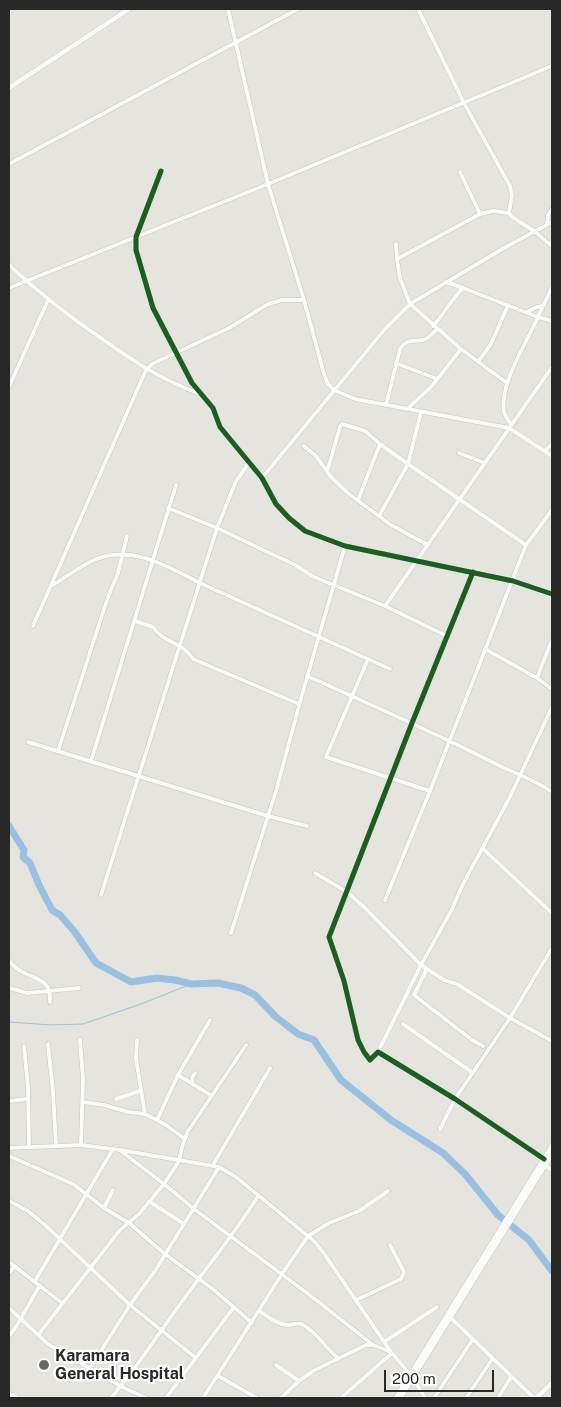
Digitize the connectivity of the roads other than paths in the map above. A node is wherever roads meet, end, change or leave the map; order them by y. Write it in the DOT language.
graph roads {
  1 [pos="129,9"];
  2 [pos="228,9"];
  3 [pos="298,9"];
  4 [pos="418,9"];
  5 [pos="235,42"];
  6 [pos="552,66"];
  7 [pos="9,88"];
  8 [pos="464,103"];
  9 [pos="9,164"];
  10 [pos="161,171"];
  11 [pos="460,172"];
  12 [pos="268,184"];
  13 [pos="552,210"];
  14 [pos="509,213"];
  15 [pos="480,214"];
  16 [pos="552,222"];
  17 [pos="546,225"];
  18 [pos="534,231"];
  19 [pos="136,237"];
  20 [pos="396,244"];
  21 [pos="552,246"];
  22 [pos="396,259"];
  23 [pos="9,265"];
  24 [pos="26,281"];
  25 [pos="445,282"];
  26 [pos="552,287"];
  27 [pos="9,288"];
  28 [pos="463,288"];
  29 [pos="48,300"];
  30 [pos="304,300"];
  31 [pos="410,304"];
  32 [pos="508,305"];
  33 [pos="543,306"];
  34 [pos="527,312"];
  35 [pos="538,317"];
  36 [pos="552,321"];
  37 [pos="435,328"];
  38 [pos="460,349"];
  39 [pos="176,352"];
  40 [pos="478,362"];
  41 [pos="396,363"];
  42 [pos="552,367"];
  43 [pos="146,370"];
  44 [pos="437,379"];
  45 [pos="507,383"];
  46 [pos="9,388"];
  47 [pos="334,390"];
  48 [pos="201,394"];
  49 [pos="386,405"];
  50 [pos="407,409"];
  51 [pos="421,412"];
  52 [pos="511,426"];
  53 [pos="380,444"];
  54 [pos="552,444"];
  55 [pos="304,446"];
  56 [pos="545,451"];
  57 [pos="459,454"];
  58 [pos="552,456"];
  59 [pos="249,462"];
  60 [pos="485,463"];
  61 [pos="408,464"];
  62 [pos="327,472"];
  63 [pos="262,478"];
  64 [pos="176,485"];
  65 [pos="358,500"];
  66 [pos="459,500"];
  67 [pos="168,508"];
  68 [pos="552,510"];
  69 [pos="379,516"];
  70 [pos="217,528"];
  71 [pos="127,536"];
  72 [pos="428,545"];
  73 [pos="345,546"];
  74 [pos="526,546"];
  75 [pos="123,554"];
  76 [pos="153,560"];
  77 [pos="417,561"];
  78 [pos="473,572"];
  79 [pos="512,581"];
  80 [pos="200,583"];
  81 [pos="334,584"];
  82 [pos="51,586"];
  83 [pos="552,594"];
  84 [pos="385,606"];
  85 [pos="135,621"];
  86 [pos="33,626"];
  87 [pos="319,636"];
  88 [pos="447,636"];
  89 [pos="551,642"];
  90 [pos="180,646"];
  91 [pos="485,649"];
  92 [pos="368,659"];
  93 [pos="390,669"];
  94 [pos="307,676"];
  95 [pos="537,678"];
  96 [pos="552,689"];
  97 [pos="352,696"];
  98 [pos="299,704"];
  99 [pos="552,707"];
  100 [pos="412,723"];
  101 [pos="449,740"];
  102 [pos="28,742"];
  103 [pos="58,751"];
  104 [pos="91,761"];
  105 [pos="520,775"];
  106 [pos="138,776"];
  107 [pos="392,777"];
  108 [pos="430,790"];
  109 [pos="552,792"];
  110 [pos="268,816"];
  111 [pos="307,826"];
  112 [pos="484,850"];
  113 [pos="315,873"];
  114 [pos="347,892"];
  115 [pos="101,895"];
  116 [pos="385,900"];
  117 [pos="552,912"];
  118 [pos="230,933"];
  119 [pos="552,948"];
  120 [pos="9,960"];
  121 [pos="421,965"];
  122 [pos="426,969"];
  123 [pos="9,988"];
  124 [pos="79,988"];
  125 [pos="50,990"];
  126 [pos="50,1002"];
  127 [pos="510,1018"];
  128 [pos="210,1020"];
  129 [pos="403,1024"];
  130 [pos="80,1040"];
  131 [pos="137,1040"];
  132 [pos="552,1042"];
  133 [pos="48,1044"];
  134 [pos="246,1045"];
  135 [pos="24,1046"];
  136 [pos="483,1046"];
  137 [pos="378,1052"];
  138 [pos="270,1068"];
  139 [pos="195,1072"];
  140 [pos="473,1073"];
  141 [pos="178,1075"];
  142 [pos="192,1083"];
  143 [pos="140,1091"];
  144 [pos="212,1096"];
  145 [pos="28,1098"];
  146 [pos="116,1099"];
  147 [pos="455,1099"];
  148 [pos="9,1101"];
  149 [pos="83,1102"];
  150 [pos="145,1114"];
  151 [pos="157,1120"];
  152 [pos="440,1128"];
  153 [pos="185,1139"];
  154 [pos="81,1145"];
  155 [pos="56,1146"];
  156 [pos="552,1146"];
  157 [pos="29,1147"];
  158 [pos="9,1148"];
  159 [pos="113,1150"];
  160 [pos="120,1150"];
  161 [pos="552,1154"];
  162 [pos="9,1156"];
  163 [pos="180,1161"];
  164 [pos="543,1163"];
  165 [pos="213,1165"];
  166 [pos="219,1167"];
  167 [pos="552,1170"];
  168 [pos="164,1184"];
  169 [pos="113,1190"];
  170 [pos="388,1191"];
  171 [pos="86,1195"];
  172 [pos="258,1196"];
  173 [pos="9,1201"];
  174 [pos="150,1202"];
  175 [pos="104,1208"];
  176 [pos="194,1209"];
  177 [pos="129,1223"];
  178 [pos="184,1224"];
  179 [pos="231,1236"];
  180 [pos="308,1236"];
  181 [pos="59,1239"];
  182 [pos="494,1244"];
  183 [pos="390,1246"];
  184 [pos="166,1254"];
  185 [pos="9,1262"];
  186 [pos="14,1266"];
  187 [pos="90,1268"];
  188 [pos="9,1273"];
  189 [pos="282,1274"];
  190 [pos="198,1278"];
  191 [pos="36,1282"];
  192 [pos="40,1285"];
  193 [pos="356,1300"];
  194 [pos="62,1303"];
  195 [pos="130,1305"];
  196 [pos="234,1307"];
  197 [pos="437,1307"];
  198 [pos="9,1308"];
  199 [pos="258,1311"];
  200 [pos="451,1318"];
  201 [pos="21,1319"];
  202 [pos="252,1323"];
  203 [pos="162,1330"];
  204 [pos="38,1335"];
  205 [pos="9,1336"];
  206 [pos="473,1339"];
  207 [pos="384,1342"];
  208 [pos="373,1346"];
  209 [pos="391,1353"];
  210 [pos="196,1358"];
  211 [pos="338,1358"];
  212 [pos="493,1358"];
  213 [pos="276,1365"];
  214 [pos="90,1368"];
  215 [pos="218,1376"];
  216 [pos="412,1377"];
  217 [pos="512,1377"];
  218 [pos="299,1381"];
  219 [pos="552,1383"];
  220 [pos="122,1386"];
  221 [pos="9,1394"];
  222 [pos="16,1398"];
  223 [pos="111,1398"];
  224 [pos="146,1398"];
  225 [pos="166,1398"];
  226 [pos="203,1398"];
  227 [pos="257,1398"];
  228 [pos="281,1398"];
  229 [pos="342,1398"];
  230 [pos="396,1398"];
  231 [pos="400,1398"];
  232 [pos="425,1398"];
  233 [pos="434,1398"];
  234 [pos="466,1398"];
  235 [pos="498,1398"];
  236 [pos="535,1398"];
  1 -- 7 [label="street"];
  2 -- 5 [label="street"];
  3 -- 5 [label="street"];
  4 -- 8 [label="street"];
  5 -- 9 [label="street"];
  5 -- 12 [label="street"];
  6 -- 8 [label="street"];
  8 -- 12 [label="street"];
  8 -- 14 [label="street"];
  10 -- 19 [label="street"];
  11 -- 15 [label="street"];
  12 -- 19 [label="street"];
  12 -- 30 [label="street"];
  13 -- 17 [label="street"];
  14 -- 15 [label="street"];
  14 -- 18 [label="street"];
  15 -- 22 [label="street"];
  16 -- 17 [label="street"];
  17 -- 18 [label="street"];
  18 -- 21 [label="street"];
  18 -- 25 [label="street"];
  19 -- 24 [label="street"];
  19 -- 39 [label="street"];
  20 -- 22 [label="street"];
  22 -- 31 [label="street"];
  23 -- 24 [label="street"];
  24 -- 27 [label="street"];
  24 -- 29 [label="street"];
  25 -- 28 [label="street"];
  25 -- 31 [label="street"];
  26 -- 33 [label="street"];
  28 -- 32 [label="street"];
  28 -- 37 [label="street"];
  29 -- 43 [label="street"];
  29 -- 46 [label="street"];
  30 -- 39 [label="street"];
  30 -- 47 [label="street"];
  31 -- 37 [label="street"];
  31 -- 47 [label="street"];
  32 -- 34 [label="street"];
  32 -- 40 [label="street"];
  33 -- 34 [label="street"];
  33 -- 35 [label="street"];
  34 -- 35 [label="street"];
  35 -- 36 [label="street"];
  35 -- 45 [label="street"];
  37 -- 38 [label="street"];
  37 -- 41 [label="street"];
  38 -- 40 [label="street"];
  38 -- 44 [label="street"];
  39 -- 43 [label="street"];
  39 -- 48 [label="street"];
  40 -- 45 [label="street"];
  41 -- 44 [label="street"];
  41 -- 49 [label="street"];
  42 -- 52 [label="street"];
  43 -- 48 [label="street"];
  43 -- 82 [label="street"];
  44 -- 50 [label="street"];
  45 -- 52 [label="street"];
  47 -- 49 [label="street"];
  47 -- 63 [label="street"];
  48 -- 59 [label="street"];
  49 -- 50 [label="street"];
  50 -- 51 [label="street"];
  51 -- 52 [label="street"];
  51 -- 61 [label="street"];
  52 -- 56 [label="street"];
  52 -- 60 [label="street"];
  53 -- 61 [label="street"];
  53 -- 62 [label="street"];
  53 -- 65 [label="street"];
  54 -- 56 [label="street"];
  55 -- 62 [label="street"];
  56 -- 58 [label="street"];
  57 -- 60 [label="street"];
  59 -- 63 [label="street"];
  59 -- 70 [label="street"];
  60 -- 66 [label="street"];
  61 -- 66 [label="street"];
  61 -- 69 [label="street"];
  62 -- 65 [label="street"];
  63 -- 73 [label="street"];
  64 -- 67 [label="street"];
  65 -- 69 [label="street"];
  66 -- 72 [label="street"];
  66 -- 74 [label="street"];
  67 -- 70 [label="street"];
  67 -- 76 [label="street"];
  68 -- 74 [label="street"];
  69 -- 72 [label="street"];
  70 -- 80 [label="street"];
  70 -- 81 [label="street"];
  71 -- 75 [label="street"];
  72 -- 77 [label="street"];
  73 -- 77 [label="street"];
  73 -- 81 [label="street"];
  74 -- 79 [label="street"];
  75 -- 76 [label="street"];
  75 -- 82 [label="street"];
  75 -- 103 [label="street"];
  76 -- 80 [label="street"];
  76 -- 85 [label="street"];
  77 -- 78 [label="street"];
  77 -- 84 [label="street"];
  78 -- 79 [label="street"];
  78 -- 88 [label="street"];
  79 -- 83 [label="street"];
  79 -- 91 [label="street"];
  80 -- 87 [label="street"];
  80 -- 90 [label="street"];
  81 -- 84 [label="street"];
  81 -- 87 [label="street"];
  82 -- 86 [label="street"];
  84 -- 88 [label="street"];
  85 -- 90 [label="street"];
  85 -- 104 [label="street"];
  87 -- 92 [label="street"];
  87 -- 94 [label="street"];
  88 -- 100 [label="street"];
  89 -- 95 [label="street"];
  90 -- 98 [label="street"];
  90 -- 106 [label="street"];
  91 -- 95 [label="street"];
  91 -- 101 [label="street"];
  92 -- 93 [label="street"];
  92 -- 97 [label="street"];
  94 -- 97 [label="street"];
  94 -- 98 [label="street"];
  95 -- 96 [label="street"];
  97 -- 100 [label="street"];
  97 -- 107 [label="street"];
  98 -- 110 [label="street"];
  99 -- 105 [label="street"];
  100 -- 101 [label="street"];
  100 -- 107 [label="street"];
  101 -- 105 [label="street"];
  101 -- 108 [label="street"];
  102 -- 103 [label="street"];
  103 -- 104 [label="street"];
  104 -- 106 [label="street"];
  105 -- 109 [label="street"];
  105 -- 112 [label="street"];
  106 -- 110 [label="street"];
  106 -- 115 [label="street"];
  107 -- 108 [label="street"];
  107 -- 114 [label="street"];
  108 -- 116 [label="street"];
  110 -- 111 [label="street"];
  110 -- 118 [label="street"];
  112 -- 117 [label="street"];
  112 -- 121 [label="street"];
  113 -- 114 [label="street"];
  114 -- 121 [label="street"];
  114 -- 137 [label="street"];
  119 -- 127 [label="street"];
  120 -- 125 [label="street"];
  121 -- 122 [label="street"];
  121 -- 137 [label="street"];
  122 -- 127 [label="street"];
  122 -- 136 [label="street"];
  123 -- 125 [label="street"];
  124 -- 125 [label="street"];
  125 -- 126 [label="street"];
  127 -- 132 [label="street"];
  127 -- 140 [label="street"];
  128 -- 141 [label="street"];
  129 -- 140 [label="street"];
  130 -- 149 [label="street"];
  131 -- 143 [label="street"];
  133 -- 155 [label="street"];
  134 -- 144 [label="street"];
  135 -- 145 [label="street"];
  137 -- 147 [label="street"];
  138 -- 165 [label="street"];
  139 -- 142 [label="street"];
  140 -- 147 [label="street"];
  141 -- 142 [label="street"];
  141 -- 151 [label="street"];
  142 -- 144 [label="street"];
  143 -- 146 [label="street"];
  143 -- 150 [label="street"];
  144 -- 153 [label="street"];
  145 -- 148 [label="street"];
  145 -- 157 [label="street"];
  147 -- 152 [label="street"];
  147 -- 164 [label="street"];
  149 -- 150 [label="street"];
  149 -- 154 [label="street"];
  150 -- 151 [label="street"];
  151 -- 153 [label="street"];
  153 -- 163 [label="street"];
  154 -- 155 [label="street"];
  154 -- 159 [label="street"];
  155 -- 157 [label="street"];
  156 -- 164 [label="main road"];
  157 -- 158 [label="street"];
  159 -- 160 [label="street"];
  159 -- 171 [label="street"];
  160 -- 163 [label="street"];
  160 -- 168 [label="street"];
  161 -- 164 [label="main road"];
  162 -- 171 [label="street"];
  163 -- 165 [label="street"];
  163 -- 168 [label="street"];
  164 -- 167 [label="street"];
  164 -- 182 [label="main road"];
  165 -- 166 [label="street"];
  166 -- 172 [label="street"];
  166 -- 176 [label="street"];
  168 -- 174 [label="street"];
  168 -- 176 [label="street"];
  169 -- 175 [label="street"];
  170 -- 180 [label="street"];
  171 -- 175 [label="street"];
  171 -- 181 [label="street"];
  172 -- 179 [label="street"];
  172 -- 180 [label="street"];
  173 -- 181 [label="street"];
  174 -- 177 [label="street"];
  174 -- 178 [label="street"];
  175 -- 177 [label="street"];
  176 -- 178 [label="street"];
  176 -- 179 [label="street"];
  177 -- 184 [label="street"];
  177 -- 187 [label="street"];
  178 -- 184 [label="street"];
  179 -- 189 [label="street"];
  179 -- 190 [label="street"];
  180 -- 189 [label="street"];
  180 -- 193 [label="street"];
  181 -- 187 [label="street"];
  181 -- 191 [label="street"];
  182 -- 200 [label="main road"];
  182 -- 216 [label="main road"];
  183 -- 193 [label="street"];
  184 -- 190 [label="street"];
  184 -- 195 [label="street"];
  185 -- 186 [label="street"];
  186 -- 188 [label="street"];
  186 -- 191 [label="street"];
  187 -- 194 [label="street"];
  187 -- 195 [label="street"];
  189 -- 199 [label="street"];
  189 -- 208 [label="street"];
  190 -- 196 [label="street"];
  190 -- 203 [label="street"];
  191 -- 192 [label="street"];
  192 -- 194 [label="street"];
  192 -- 201 [label="street"];
  193 -- 207 [label="street"];
  194 -- 204 [label="street"];
  195 -- 203 [label="street"];
  195 -- 214 [label="street"];
  196 -- 202 [label="street"];
  196 -- 210 [label="street"];
  197 -- 207 [label="street"];
  198 -- 201 [label="street"];
  199 -- 202 [label="street"];
  199 -- 211 [label="street"];
  200 -- 206 [label="street"];
  200 -- 216 [label="main road"];
  201 -- 204 [label="street"];
  201 -- 205 [label="street"];
  202 -- 215 [label="street"];
  203 -- 210 [label="street"];
  203 -- 220 [label="street"];
  204 -- 214 [label="street"];
  206 -- 212 [label="street"];
  206 -- 233 [label="street"];
  207 -- 209 [label="street"];
  208 -- 209 [label="street"];
  208 -- 211 [label="street"];
  209 -- 216 [label="street"];
  209 -- 229 [label="street"];
  210 -- 225 [label="street"];
  211 -- 218 [label="street"];
  212 -- 217 [label="street"];
  212 -- 234 [label="street"];
  213 -- 218 [label="street"];
  214 -- 220 [label="street"];
  215 -- 226 [label="street"];
  215 -- 227 [label="street"];
  216 -- 230 [label="main road"];
  216 -- 231 [label="main road"];
  216 -- 232 [label="street"];
  217 -- 235 [label="street"];
  217 -- 236 [label="street"];
  218 -- 228 [label="street"];
  219 -- 236 [label="street"];
  220 -- 223 [label="street"];
  220 -- 224 [label="street"];
  221 -- 222 [label="main road"];
}
